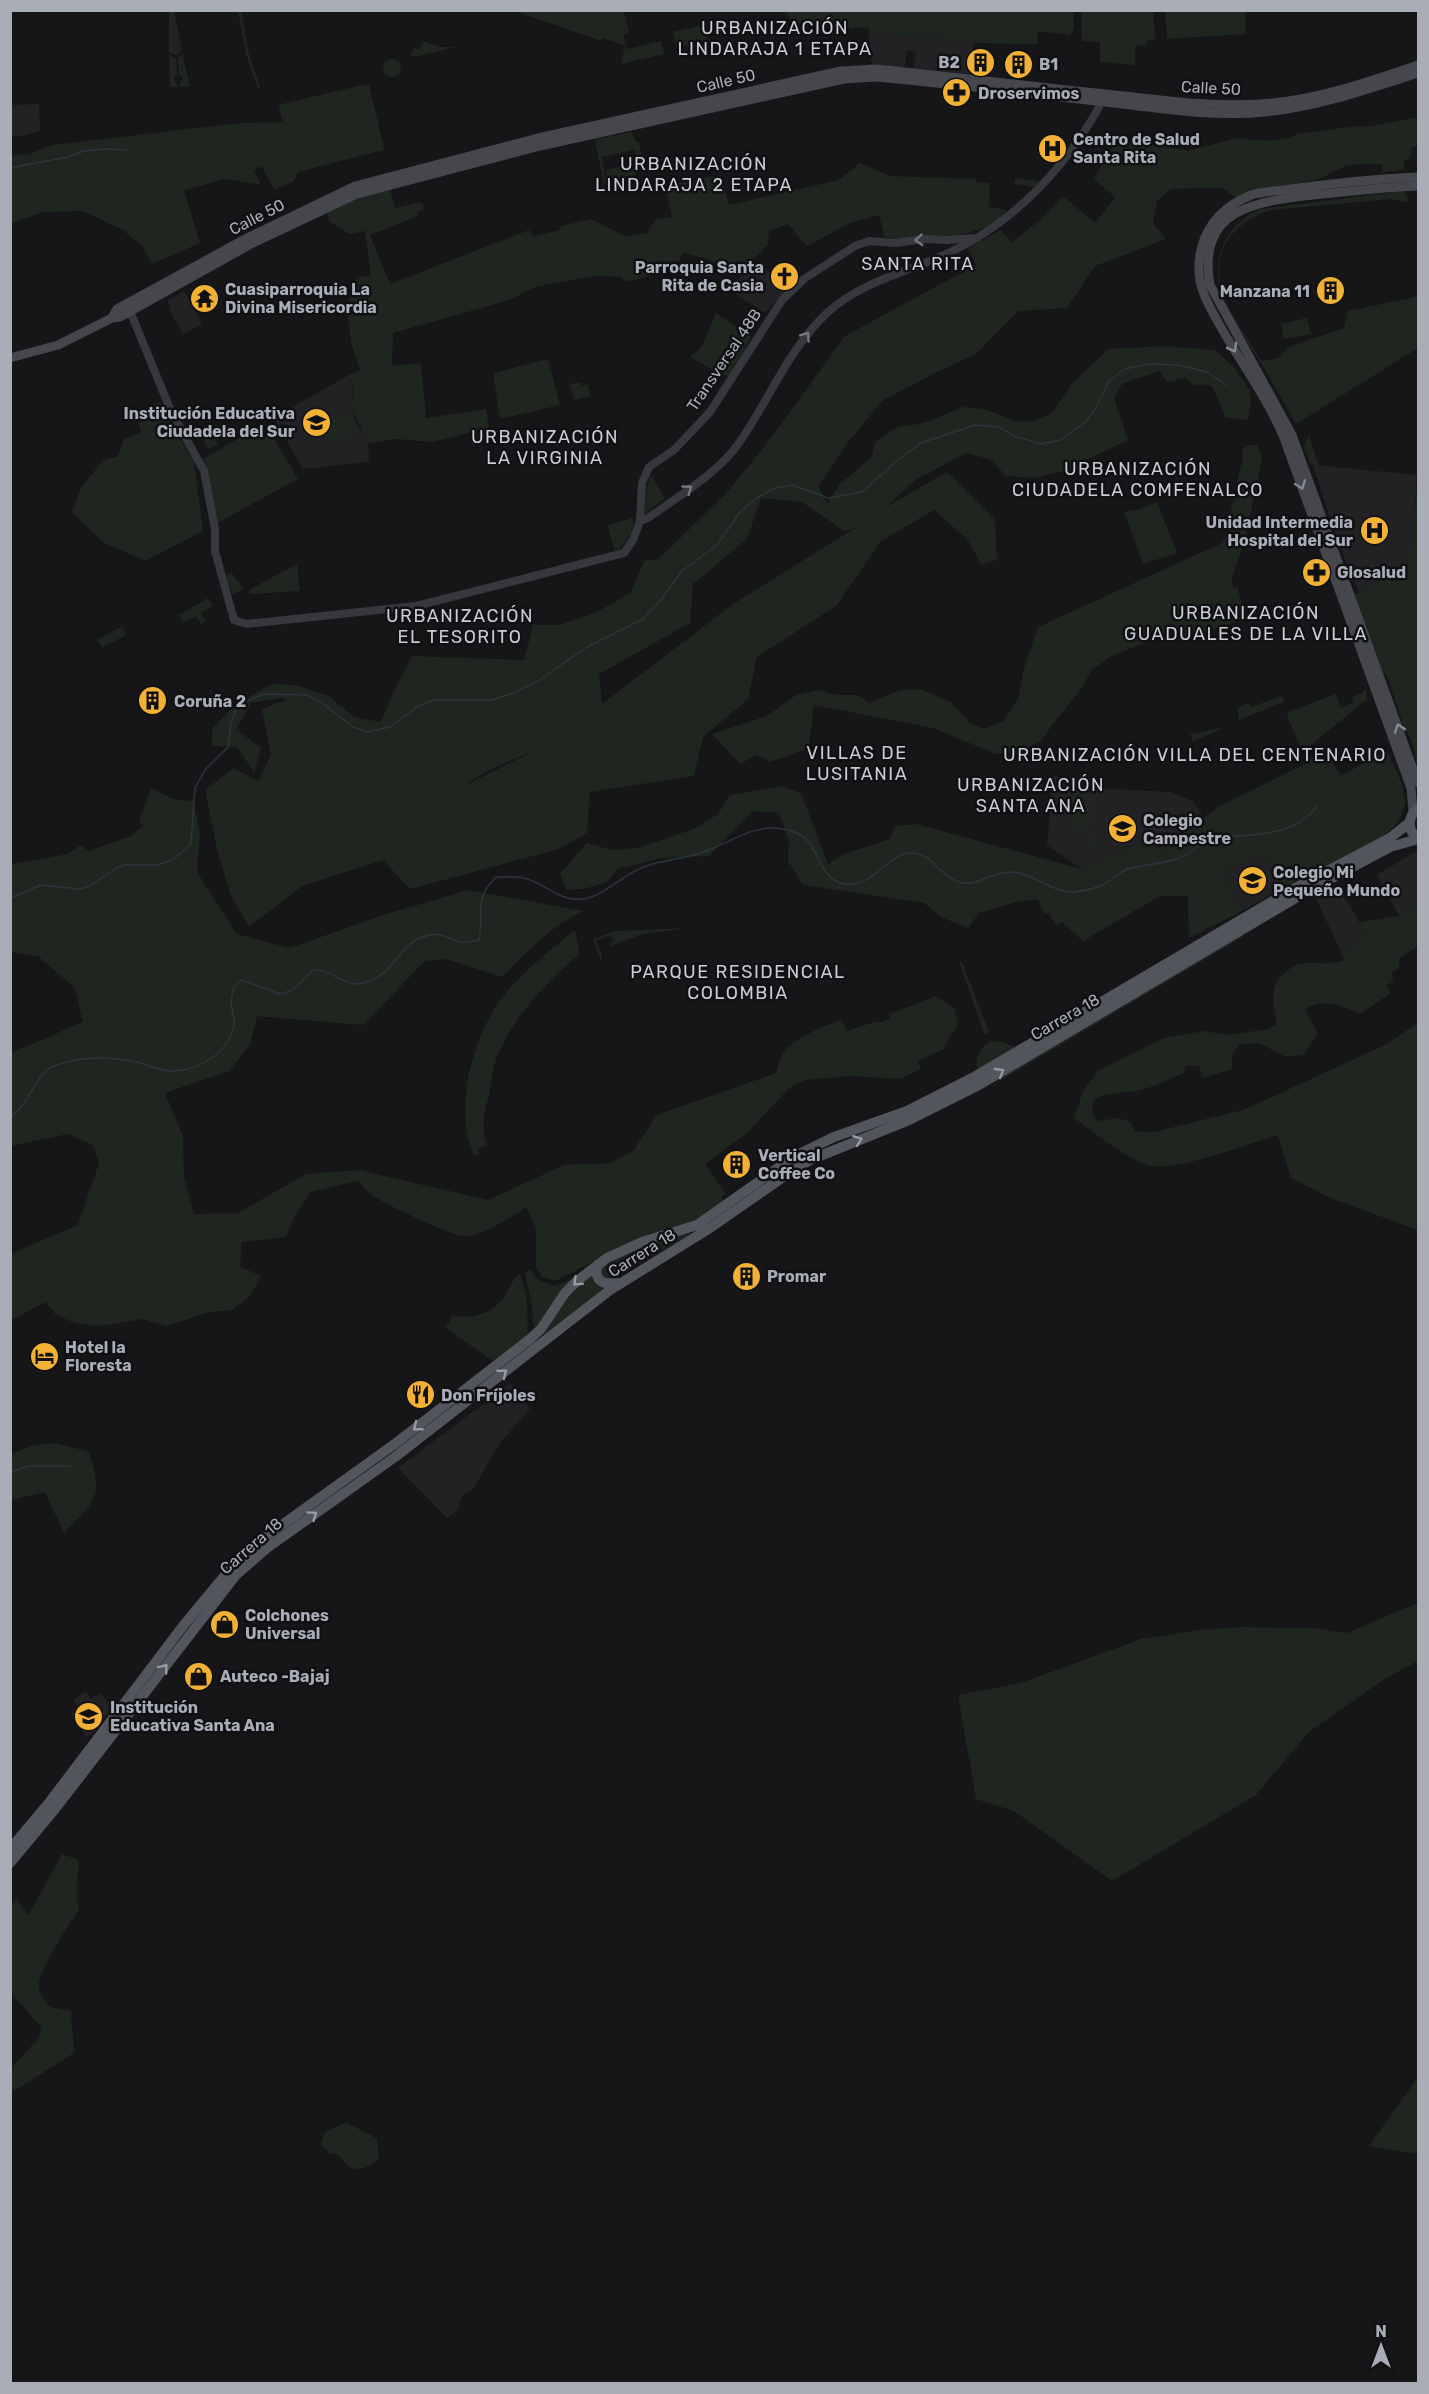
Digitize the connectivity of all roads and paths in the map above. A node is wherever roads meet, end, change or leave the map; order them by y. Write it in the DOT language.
graph roads {
  1 [pos="1419,64"];
  2 [pos="1419,73"];
  3 [pos="1104,98"];
  4 [pos="1419,177"];
  5 [pos="1419,186"];
  6 [pos="977,237"];
  7 [pos="130,311"];
  8 [pos="112,318"];
  9 [pos="10,358"];
  10 [pos="640,521"];
  11 [pos="1419,783"];
  12 [pos="1413,814"];
  13 [pos="1419,839"];
  14 [pos="598,1264"];
  15 [pos="622,1282"];
  16 [pos="10,1849"];
  17 [pos="10,1863"];
  1 -- 3 [label="main road, Calle 50"];
  2 -- 3 [label="main road, Calle 50"];
  3 -- 6 [label="street"];
  3 -- 7 [label="main road, Calle 50"];
  3 -- 8 [label="main road, Calle 50"];
  4 -- 12 [label="main road, one-way"];
  11 -- 5 [label="main road, one-way"];
  10 -- 6 [label="street, one-way"];
  6 -- 10 [label="street, Transversal 48B, one-way"];
  7 -- 8 [label="main road, Calle 50"];
  7 -- 10 [label="street"];
  8 -- 9 [label="main road, Calle 50"];
  12 -- 13 [label="main road"];
  12 -- 14 [label="main road, Carrera 18"];
  15 -- 13 [label="main road, Carrera 18, one-way"];
  14 -- 15 [label="main road"];
  14 -- 16 [label="main road, Carrera 18, one-way"];
  17 -- 15 [label="main road, Carrera 18, one-way"];
}
